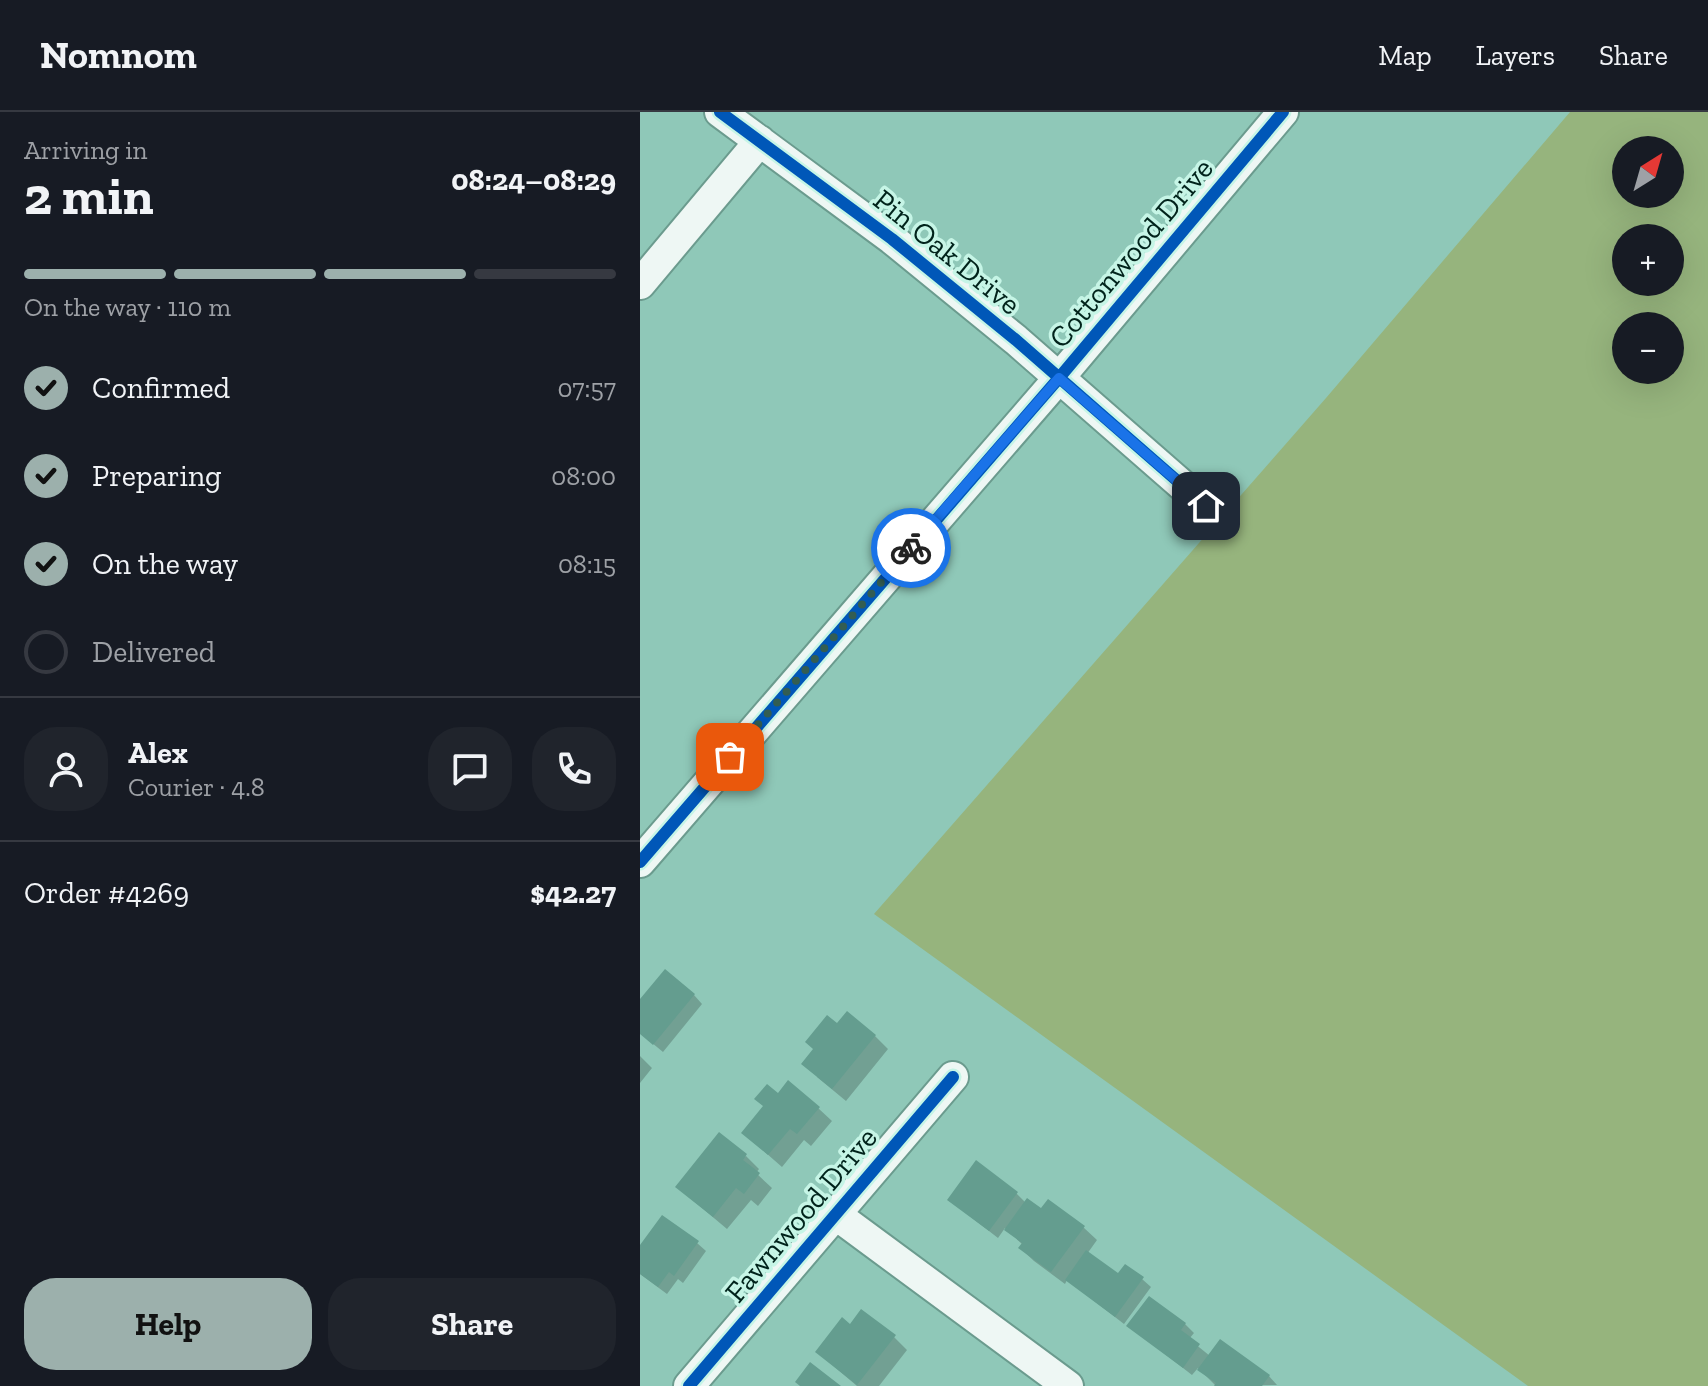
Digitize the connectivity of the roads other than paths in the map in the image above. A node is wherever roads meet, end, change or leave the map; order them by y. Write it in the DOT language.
graph roads {
  1 [pos="720,112"];
  2 [pos="1283,112"];
  3 [pos="760,141"];
  4 [pos="640,284"];
  5 [pos="1059,378"];
  6 [pos="1206,506"];
  7 [pos="640,862"];
  8 [pos="953,1077"];
  9 [pos="835,1214"];
  10 [pos="689,1386"];
  11 [pos="1068,1386"];
  1 -- 3 [label="street, Pin Oak Drive"];
  2 -- 5 [label="street, Cottonwood Drive"];
  3 -- 4 [label="street"];
  3 -- 5 [label="street, Pin Oak Drive"];
  5 -- 6 [label="street, Pin Oak Drive"];
  5 -- 7 [label="street, Cottonwood Drive"];
  8 -- 9 [label="street, Fawnwood Drive"];
  9 -- 10 [label="street, Fawnwood Drive"];
  9 -- 11 [label="street"];
}
